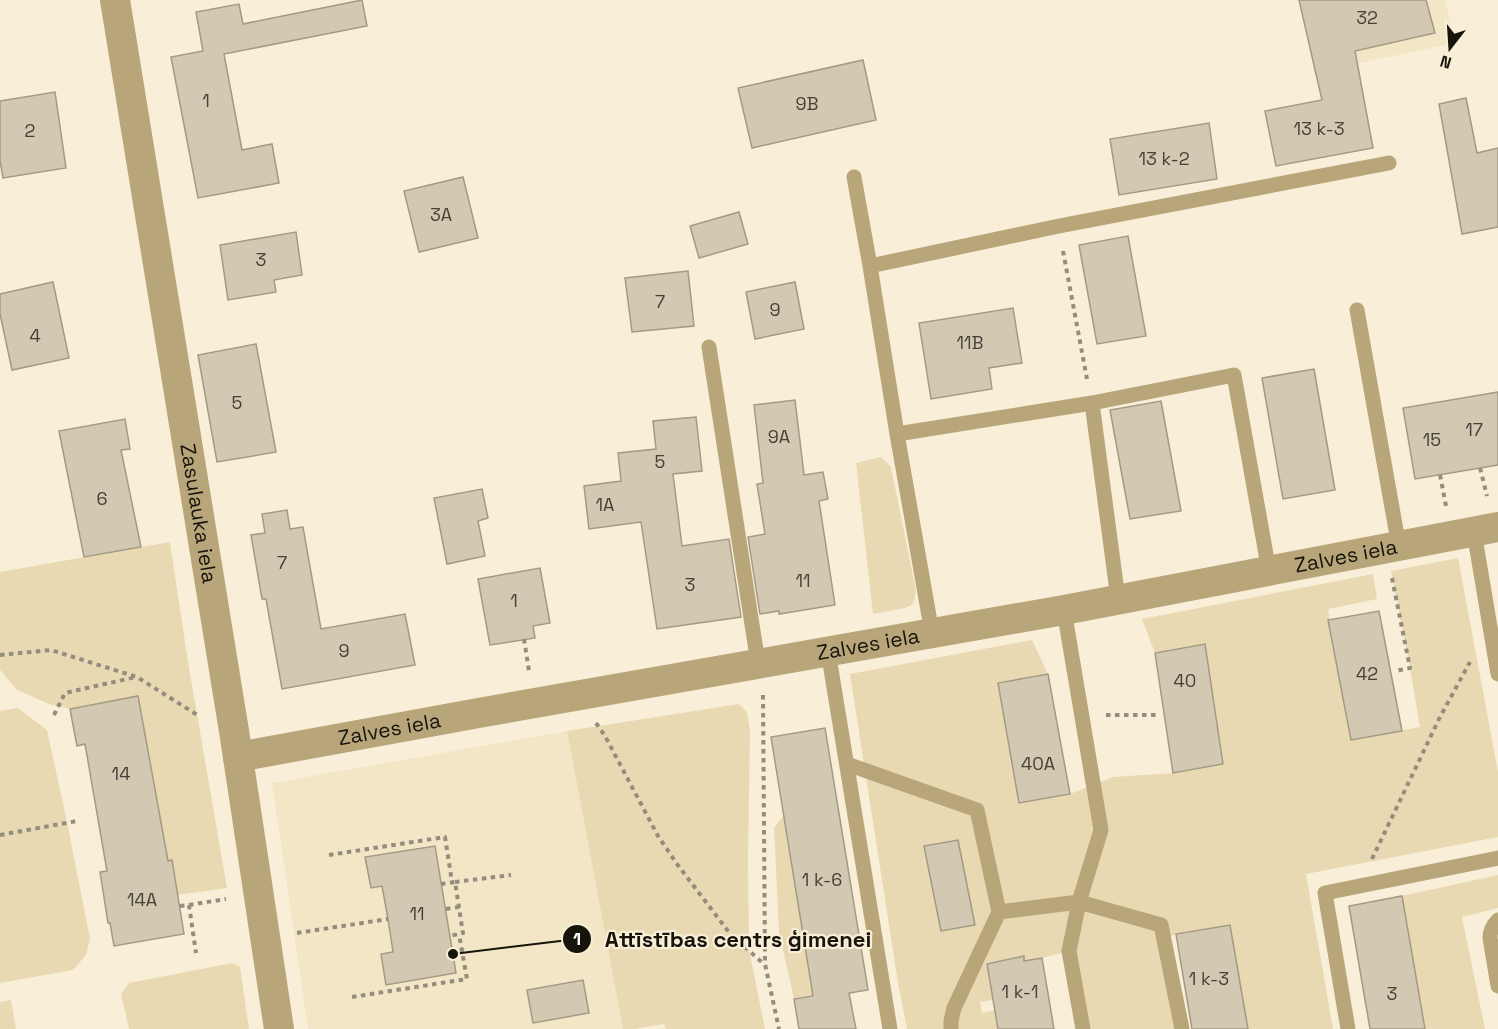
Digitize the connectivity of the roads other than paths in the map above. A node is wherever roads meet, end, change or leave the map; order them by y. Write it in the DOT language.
graph roads {
  1 [pos="115,0"];
  2 [pos="1389,163"];
  3 [pos="854,177"];
  4 [pos="870,266"];
  5 [pos="1357,310"];
  6 [pos="709,347"];
  7 [pos="1092,403"];
  8 [pos="897,434"];
  9 [pos="1486,520"];
  10 [pos="1395,559"];
  11 [pos="1269,571"];
  12 [pos="1118,599"];
  13 [pos="1064,610"];
  14 [pos="932,633"];
  15 [pos="828,651"];
  16 [pos="758,663"];
  17 [pos="1498,674"];
  18 [pos="238,757"];
  19 [pos="847,764"];
  20 [pos="1498,858"];
  21 [pos="1079,902"];
  22 [pos="999,912"];
  23 [pos="1498,920"];
  24 [pos="1498,986"];
  25 [pos="279,1029"];
  26 [pos="890,1029"];
  27 [pos="951,1029"];
  28 [pos="1083,1029"];
  29 [pos="1182,1029"];
  30 [pos="1348,1029"];
  1 -- 18 [label="street, Zasulauka iela"];
  2 -- 4 [label="lane"];
  3 -- 4 [label="lane"];
  4 -- 8 [label="lane"];
  5 -- 10 [label="lane"];
  6 -- 16 [label="lane"];
  7 -- 8 [label="lane"];
  7 -- 11 [label="lane"];
  7 -- 12 [label="lane"];
  8 -- 14 [label="lane"];
  9 -- 10 [label="street, Zalves iela"];
  9 -- 17 [label="lane"];
  10 -- 11 [label="street, Zalves iela"];
  11 -- 12 [label="street, Zalves iela"];
  12 -- 13 [label="street, Zalves iela"];
  13 -- 14 [label="street, Zalves iela"];
  13 -- 21 [label="lane"];
  14 -- 15 [label="street, Zalves iela"];
  15 -- 16 [label="street, Zalves iela"];
  15 -- 19 [label="lane"];
  16 -- 18 [label="street, Zalves iela"];
  18 -- 25 [label="street, Zasulauka iela"];
  19 -- 22 [label="lane"];
  19 -- 26 [label="lane"];
  20 -- 30 [label="lane"];
  21 -- 22 [label="lane"];
  21 -- 28 [label="lane"];
  21 -- 29 [label="lane"];
  22 -- 27 [label="lane"];
  23 -- 24 [label="lane"];
}
